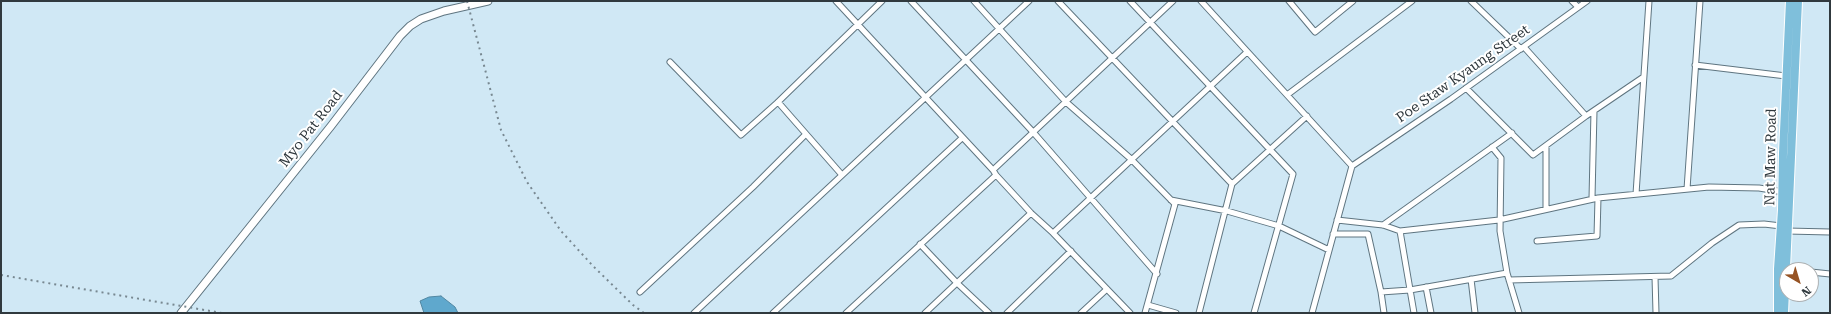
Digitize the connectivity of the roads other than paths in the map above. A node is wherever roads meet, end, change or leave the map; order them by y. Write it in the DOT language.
graph roads {
  1 [pos="488,1"];
  2 [pos="836,1"];
  3 [pos="882,1"];
  4 [pos="911,1"];
  5 [pos="974,1"];
  6 [pos="1029,1"];
  7 [pos="1058,1"];
  8 [pos="1130,1"];
  9 [pos="1174,1"];
  10 [pos="1200,1"];
  11 [pos="1289,1"];
  12 [pos="1353,1"];
  13 [pos="1412,1"];
  14 [pos="1471,1"];
  15 [pos="1572,1"];
  16 [pos="1587,1"];
  17 [pos="1649,1"];
  18 [pos="1700,1"];
  19 [pos="1790,1"];
  20 [pos="1798,1"];
  21 [pos="1578,7"];
  22 [pos="857,24"];
  23 [pos="1150,24"];
  24 [pos="999,29"];
  25 [pos="1523,48"];
  26 [pos="1247,52"];
  27 [pos="1113,58"];
  28 [pos="967,60"];
  29 [pos="670,62"];
  30 [pos="1695,65"];
  31 [pos="1786,76"];
  32 [pos="1642,78"];
  33 [pos="1209,86"];
  34 [pos="1466,88"];
  35 [pos="1288,95"];
  36 [pos="925,98"];
  37 [pos="778,102"];
  38 [pos="1066,102"];
  39 [pos="1594,111"];
  40 [pos="1307,116"];
  41 [pos="1586,116"];
  42 [pos="1171,122"];
  43 [pos="1033,132"];
  44 [pos="1512,133"];
  45 [pos="805,135"];
  46 [pos="962,138"];
  47 [pos="1546,146"];
  48 [pos="1492,147"];
  49 [pos="1270,148"];
  50 [pos="1132,159"];
  51 [pos="1352,166"];
  52 [pos="993,170"];
  53 [pos="842,175"];
  54 [pos="996,175"];
  55 [pos="1232,184"];
  56 [pos="1686,190"];
  57 [pos="1786,192"];
  58 [pos="1636,194"];
  59 [pos="1091,197"];
  60 [pos="1595,198"];
  61 [pos="1171,200"];
  62 [pos="1546,209"];
  63 [pos="1227,211"];
  64 [pos="1032,213"];
  65 [pos="1337,220"];
  66 [pos="1499,220"];
  67 [pos="1383,225"];
  68 [pos="1279,226"];
  69 [pos="1784,229"];
  70 [pos="1400,231"];
  71 [pos="1830,232"];
  72 [pos="1053,233"];
  73 [pos="1333,234"];
  74 [pos="1537,241"];
  75 [pos="920,244"];
  76 [pos="1329,250"];
  77 [pos="1071,251"];
  78 [pos="1783,262"];
  79 [pos="1507,273"];
  80 [pos="1819,273"];
  81 [pos="1157,274"];
  82 [pos="1830,274"];
  83 [pos="1655,277"];
  84 [pos="1471,279"];
  85 [pos="1508,280"];
  86 [pos="957,283"];
  87 [pos="1426,287"];
  88 [pos="1106,289"];
  89 [pos="1410,290"];
  90 [pos="640,292"];
  91 [pos="1381,292"];
  92 [pos="1779,302"];
  93 [pos="1784,302"];
  94 [pos="1148,305"];
  95 [pos="181,313"];
  96 [pos="694,313"];
  97 [pos="773,313"];
  98 [pos="846,313"];
  99 [pos="926,313"];
  100 [pos="989,313"];
  101 [pos="1007,313"];
  102 [pos="1081,313"];
  103 [pos="1130,313"];
  104 [pos="1145,313"];
  105 [pos="1176,313"];
  106 [pos="1199,313"];
  107 [pos="1254,313"];
  108 [pos="1312,313"];
  109 [pos="1384,313"];
  110 [pos="1414,313"];
  111 [pos="1431,313"];
  112 [pos="1475,313"];
  113 [pos="1519,313"];
  114 [pos="1656,313"];
  115 [pos="1778,313"];
  116 [pos="1784,313"];
  1 -- 95 [label="main road, Myo Pat Road"];
  2 -- 22 [label="street"];
  3 -- 22 [label="street"];
  4 -- 28 [label="street"];
  5 -- 24 [label="street"];
  6 -- 24 [label="street"];
  7 -- 27 [label="street"];
  8 -- 23 [label="street"];
  9 -- 23 [label="street"];
  10 -- 26 [label="street"];
  11 -- 12 [label="street"];
  13 -- 35 [label="street"];
  14 -- 25 [label="street"];
  15 -- 21 [label="street"];
  16 -- 21 [label="street, Poe Staw Kyaung Street"];
  17 -- 32 [label="street"];
  18 -- 30 [label="street"];
  19 -- 31 [label="main road, Nat Maw Road"];
  20 -- 57 [label="main road, Nat Maw Road"];
  21 -- 25 [label="street, Poe Staw Kyaung Street"];
  22 -- 36 [label="street"];
  22 -- 37 [label="street"];
  23 -- 27 [label="street"];
  23 -- 33 [label="street"];
  24 -- 28 [label="street"];
  24 -- 38 [label="street"];
  25 -- 34 [label="street, Poe Staw Kyaung Street"];
  25 -- 41 [label="street"];
  26 -- 33 [label="street"];
  26 -- 35 [label="street"];
  27 -- 38 [label="street"];
  27 -- 42 [label="street"];
  28 -- 36 [label="street"];
  28 -- 43 [label="street"];
  29 -- 37 [label="street"];
  30 -- 31 [label="street"];
  30 -- 56 [label="street"];
  31 -- 57 [label="main road, Nat Maw Road"];
  32 -- 39 [label="street"];
  32 -- 58 [label="street"];
  33 -- 42 [label="street"];
  33 -- 49 [label="street"];
  34 -- 44 [label="street"];
  34 -- 51 [label="street, Poe Staw Kyaung Street"];
  35 -- 40 [label="street"];
  36 -- 46 [label="street"];
  36 -- 53 [label="street"];
  37 -- 45 [label="street"];
  38 -- 43 [label="street"];
  38 -- 50 [label="street"];
  39 -- 41 [label="street"];
  39 -- 60 [label="street"];
  40 -- 49 [label="street"];
  40 -- 51 [label="street"];
  41 -- 47 [label="street"];
  42 -- 50 [label="street"];
  42 -- 55 [label="street"];
  43 -- 52 [label="street"];
  43 -- 59 [label="street"];
  44 -- 47 [label="street"];
  44 -- 48 [label="street"];
  45 -- 53 [label="street"];
  45 -- 90 [label="street"];
  46 -- 52 [label="street"];
  46 -- 97 [label="street"];
  47 -- 62 [label="street"];
  48 -- 66 [label="street"];
  48 -- 67 [label="street"];
  49 -- 55 [label="street"];
  49 -- 68 [label="street"];
  50 -- 59 [label="street"];
  50 -- 61 [label="street"];
  51 -- 65 [label="street"];
  52 -- 54 [label="street"];
  53 -- 96 [label="street"];
  54 -- 64 [label="street"];
  54 -- 75 [label="street"];
  55 -- 63 [label="street"];
  56 -- 57 [label="street"];
  56 -- 58 [label="street"];
  57 -- 69 [label="main road, Nat Maw Road"];
  58 -- 60 [label="street"];
  59 -- 72 [label="street"];
  59 -- 81 [label="street"];
  60 -- 62 [label="street"];
  60 -- 74 [label="street"];
  61 -- 63 [label="street"];
  61 -- 81 [label="street"];
  62 -- 66 [label="street"];
  63 -- 68 [label="street"];
  63 -- 106 [label="street"];
  64 -- 72 [label="street"];
  64 -- 86 [label="street"];
  65 -- 67 [label="street"];
  65 -- 73 [label="street"];
  66 -- 70 [label="street"];
  66 -- 79 [label="street"];
  67 -- 70 [label="street"];
  68 -- 76 [label="street"];
  68 -- 107 [label="street"];
  69 -- 71 [label="street"];
  69 -- 78 [label="main road, Nat Maw Road"];
  69 -- 83 [label="street"];
  70 -- 89 [label="street"];
  72 -- 77 [label="street"];
  73 -- 76 [label="street"];
  73 -- 91 [label="street"];
  75 -- 86 [label="street"];
  75 -- 98 [label="street"];
  76 -- 108 [label="street"];
  77 -- 88 [label="street"];
  77 -- 101 [label="street"];
  79 -- 84 [label="street"];
  79 -- 85 [label="street"];
  80 -- 82 [label="street"];
  81 -- 94 [label="street"];
  83 -- 85 [label="street"];
  83 -- 114 [label="street"];
  84 -- 87 [label="street"];
  84 -- 112 [label="street"];
  85 -- 113 [label="street"];
  86 -- 99 [label="street"];
  86 -- 100 [label="street"];
  87 -- 89 [label="street"];
  87 -- 111 [label="street"];
  88 -- 102 [label="street"];
  88 -- 103 [label="street"];
  89 -- 91 [label="street"];
  89 -- 110 [label="street"];
  91 -- 109 [label="street"];
  92 -- 115 [label="main road, Nat Maw Road"];
  93 -- 116 [label="main road, Nat Maw Road"];
  94 -- 104 [label="street"];
  94 -- 105 [label="street"];
}
